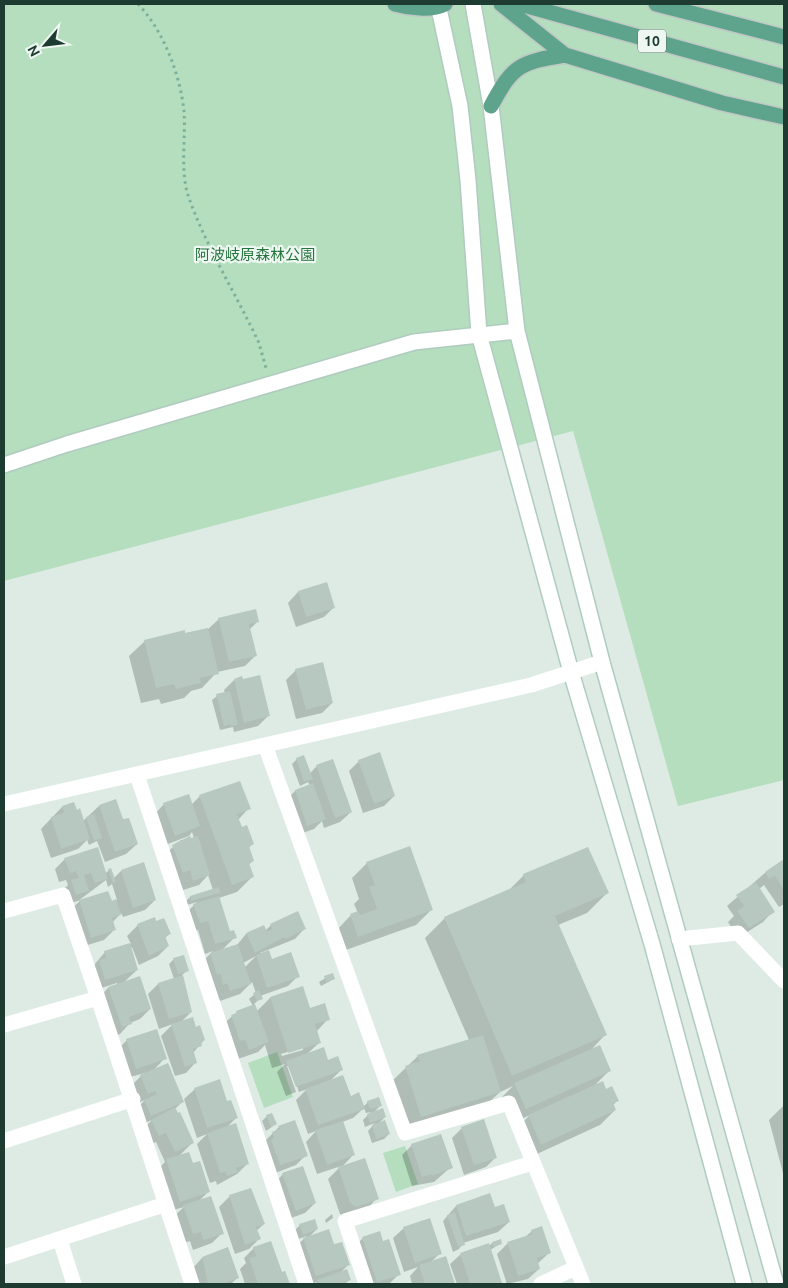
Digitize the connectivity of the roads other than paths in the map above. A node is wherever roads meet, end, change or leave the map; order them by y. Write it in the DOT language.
graph roads {
  1 [pos="395,4"];
  2 [pos="473,4"];
  3 [pos="501,4"];
  4 [pos="520,4"];
  5 [pos="656,4"];
  6 [pos="440,5"];
  7 [pos="784,37"];
  8 [pos="565,55"];
  9 [pos="784,77"];
  10 [pos="491,106"];
  11 [pos="784,117"];
  12 [pos="517,331"];
  13 [pos="479,334"];
  14 [pos="4,464"];
  15 [pos="602,662"];
  16 [pos="570,672"];
  17 [pos="265,745"];
  18 [pos="137,775"];
  19 [pos="4,804"];
  20 [pos="4,912"];
  21 [pos="679,939"];
  22 [pos="784,980"];
  23 [pos="98,998"];
  24 [pos="4,1025"];
  25 [pos="133,1099"];
  26 [pos="4,1141"];
  27 [pos="532,1163"];
  28 [pos="166,1204"];
  29 [pos="60,1240"];
  30 [pos="4,1256"];
  31 [pos="576,1268"];
  32 [pos="74,1284"];
  33 [pos="192,1284"];
  34 [pos="306,1284"];
  35 [pos="366,1284"];
  36 [pos="542,1284"];
  37 [pos="583,1284"];
  38 [pos="744,1284"];
  39 [pos="776,1284"];
  1 -- 6 [label="main road"];
  2 -- 10 [label="street"];
  3 -- 8 [label="main road"];
  4 -- 9 [label="main road, 10"];
  5 -- 7 [label="main road, 10"];
  6 -- 13 [label="street"];
  8 -- 10 [label="main road"];
  8 -- 11 [label="main road"];
  10 -- 12 [label="street"];
  12 -- 13 [label="street"];
  12 -- 15 [label="street"];
  13 -- 14 [label="street"];
  13 -- 16 [label="street"];
  15 -- 16 [label="street"];
  15 -- 21 [label="street"];
  16 -- 17 [label="street"];
  16 -- 38 [label="street"];
  17 -- 18 [label="street"];
  17 -- 27 [label="street"];
  18 -- 19 [label="street"];
  18 -- 34 [label="street"];
  20 -- 23 [label="street"];
  21 -- 22 [label="street"];
  21 -- 39 [label="street"];
  23 -- 24 [label="street"];
  23 -- 25 [label="street"];
  25 -- 26 [label="street"];
  25 -- 28 [label="street"];
  27 -- 31 [label="street"];
  27 -- 35 [label="street"];
  28 -- 29 [label="street"];
  28 -- 33 [label="street"];
  29 -- 30 [label="street"];
  29 -- 32 [label="street"];
  31 -- 36 [label="street"];
  31 -- 37 [label="street"];
}
